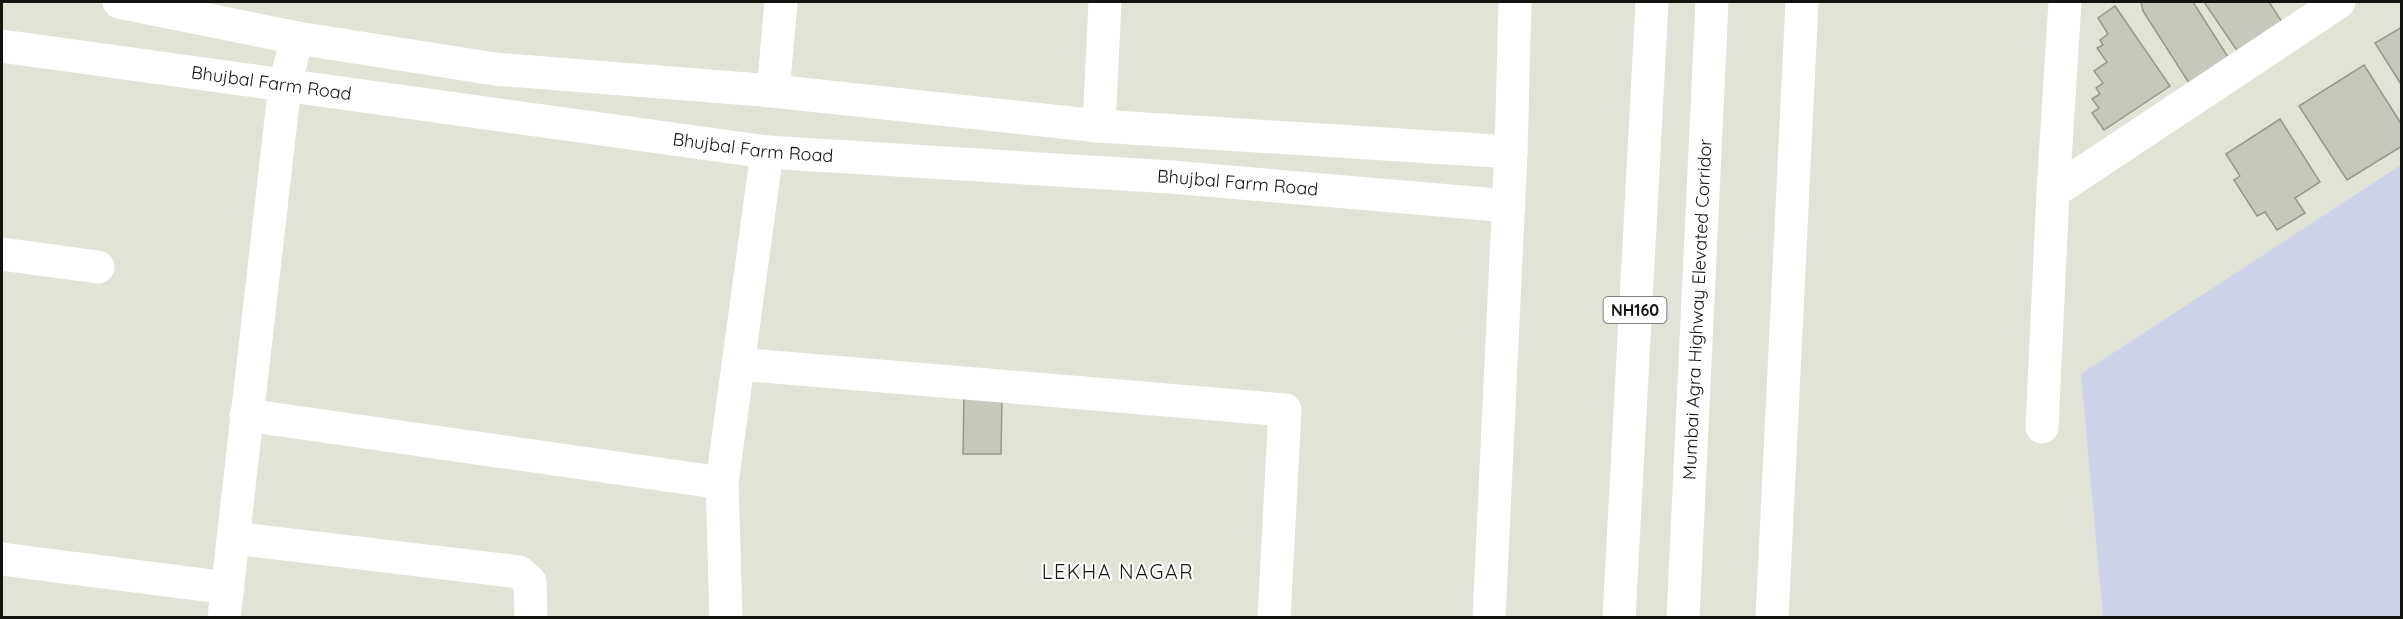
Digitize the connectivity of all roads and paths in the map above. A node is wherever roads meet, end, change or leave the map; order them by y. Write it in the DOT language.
graph roads {
  1 [pos="781,2"];
  2 [pos="1105,2"];
  3 [pos="1515,2"];
  4 [pos="1652,2"];
  5 [pos="1712,2"];
  6 [pos="1802,2"];
  7 [pos="2065,2"];
  8 [pos="2339,2"];
  9 [pos="134,3"];
  10 [pos="297,38"];
  11 [pos="2,46"];
  12 [pos="285,85"];
  13 [pos="773,91"];
  14 [pos="1099,126"];
  15 [pos="766,152"];
  16 [pos="1512,152"];
  17 [pos="2053,192"];
  18 [pos="1509,206"];
  19 [pos="2,254"];
  20 [pos="98,267"];
  21 [pos="738,364"];
  22 [pos="246,416"];
  23 [pos="2042,428"];
  24 [pos="723,483"];
  25 [pos="233,538"];
  26 [pos="2,559"];
  27 [pos="226,603"];
  28 [pos="531,618"];
  29 [pos="726,618"];
  30 [pos="1274,618"];
  31 [pos="1489,618"];
  32 [pos="1618,618"];
  33 [pos="1683,618"];
  34 [pos="1772,618"];
  1 -- 13 [label="main road"];
  2 -- 14 [label="main road"];
  3 -- 16 [label="main road"];
  4 -- 32 [label="main road, NH160"];
  5 -- 33 [label="main road, Mumbai Agra Highway Elevated Corridor"];
  6 -- 34 [label="main road"];
  7 -- 17 [label="main road"];
  8 -- 17 [label="main road"];
  9 -- 10 [label="main road"];
  10 -- 12 [label="main road"];
  10 -- 13 [label="main road"];
  11 -- 12 [label="main road, Bhujbal Farm Road"];
  12 -- 15 [label="main road, Bhujbal Farm Road"];
  12 -- 22 [label="main road"];
  13 -- 14 [label="main road"];
  14 -- 16 [label="main road"];
  15 -- 18 [label="main road, Bhujbal Farm Road"];
  15 -- 21 [label="main road"];
  16 -- 18 [label="main road"];
  17 -- 23 [label="main road"];
  18 -- 31 [label="main road"];
  19 -- 20 [label="main road"];
  21 -- 24 [label="main road"];
  21 -- 30 [label="main road"];
  22 -- 24 [label="main road"];
  22 -- 25 [label="main road"];
  24 -- 29 [label="main road"];
  25 -- 27 [label="main road"];
  25 -- 28 [label="main road"];
  26 -- 27 [label="main road"];
}
